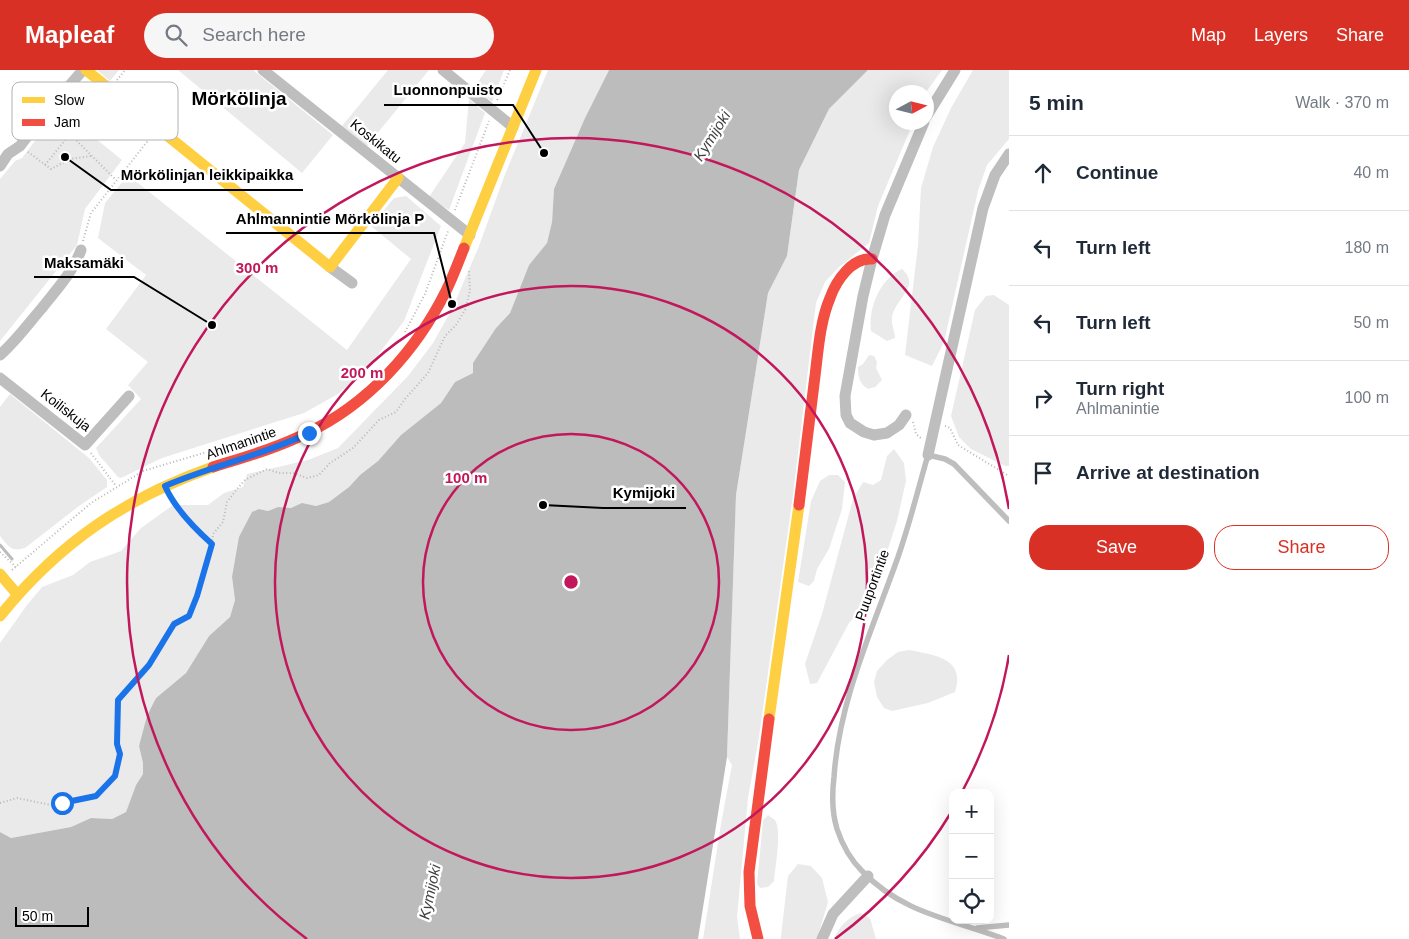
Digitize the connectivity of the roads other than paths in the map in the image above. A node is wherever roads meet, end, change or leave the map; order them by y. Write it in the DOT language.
graph roads {
  1 [pos="84,70"];
  2 [pos="263,70"];
  3 [pos="443,70"];
  4 [pos="536,70"];
  5 [pos="955,70"];
  6 [pos="73,82"];
  7 [pos="99,82"];
  8 [pos="934,104"];
  9 [pos="513,127"];
  10 [pos="920,130"];
  11 [pos="24,140"];
  12 [pos="173,140"];
  13 [pos="4,151"];
  14 [pos="1009,154"];
  15 [pos="0,166"];
  16 [pos="398,178"];
  17 [pos="470,235"];
  18 [pos="81,250"];
  19 [pos="872,259"];
  20 [pos="330,266"];
  21 [pos="352,283"];
  22 [pos="0,355"];
  23 [pos="0,378"];
  24 [pos="129,396"];
  25 [pos="908,416"];
  26 [pos="928,455"];
  27 [pos="1009,521"];
  28 [pos="4,574"];
  29 [pos="17,594"];
  30 [pos="0,616"];
  31 [pos="868,876"];
  32 [pos="1009,925"];
  33 [pos="975,928"];
  34 [pos="758,939"];
  35 [pos="822,939"];
  36 [pos="1004,939"];
  1 -- 6 [label="street"];
  1 -- 7 [label="street"];
  2 -- 16 [label="street, Koskikatu"];
  3 -- 9 [label="street"];
  4 -- 9 [label="street, Ahlmanintie"];
  5 -- 8 [label="street"];
  9 -- 17 [label="street, Ahlmanintie"];
  10 -- 19 [label="street"];
  11 -- 13 [label="street"];
  12 -- 20 [label="street"];
  13 -- 15 [label="street"];
  14 -- 26 [label="street, Puuportintie"];
  16 -- 17 [label="street, Koskikatu"];
  16 -- 20 [label="street"];
  17 -- 29 [label="street, Ahlmanintie"];
  18 -- 22 [label="street"];
  19 -- 25 [label="street"];
  19 -- 34 [label="street"];
  20 -- 21 [label="street"];
  23 -- 24 [label="street, Koiliskuja"];
  26 -- 27 [label="lane"];
  26 -- 31 [label="lane, Puuportintie"];
  28 -- 29 [label="street"];
  29 -- 30 [label="street, Ahlmanintie"];
  31 -- 33 [label="lane, Puuportintie"];
  31 -- 35 [label="street"];
  32 -- 33 [label="lane"];
  33 -- 36 [label="lane, Puuportintie"];
}
